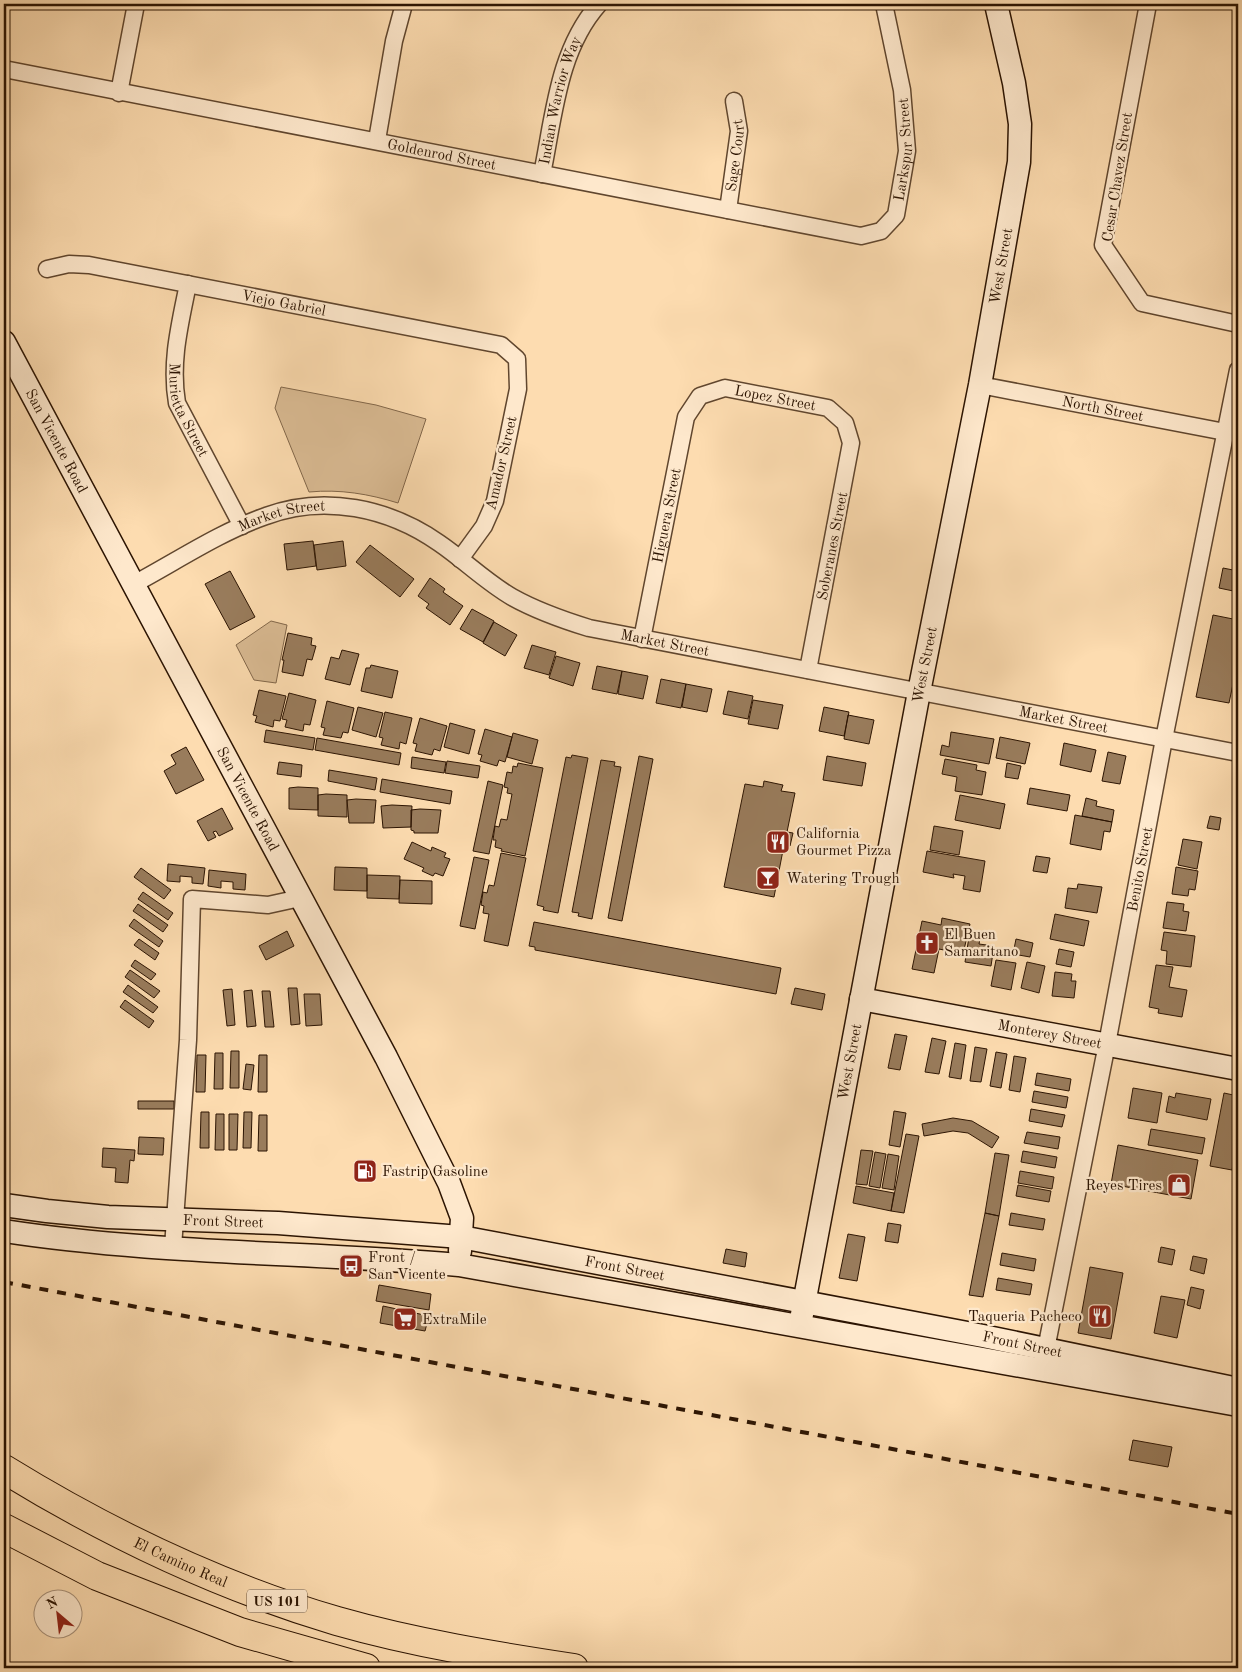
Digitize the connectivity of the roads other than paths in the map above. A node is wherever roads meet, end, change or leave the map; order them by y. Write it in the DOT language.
graph roads {
  1 [pos="136,4"];
  2 [pos="404,4"];
  3 [pos="598,4"];
  4 [pos="884,4"];
  5 [pos="996,4"];
  6 [pos="1148,4"];
  7 [pos="4,69"];
  8 [pos="119,93"];
  9 [pos="734,101"];
  10 [pos="377,140"];
  11 [pos="542,174"];
  12 [pos="728,210"];
  13 [pos="881,231"];
  14 [pos="47,269"];
  15 [pos="188,284"];
  16 [pos="1238,324"];
  17 [pos="4,342"];
  18 [pos="517,359"];
  19 [pos="1238,370"];
  20 [pos="980,385"];
  21 [pos="700,396"];
  22 [pos="845,423"];
  23 [pos="1225,432"];
  24 [pos="242,526"];
  25 [pos="460,559"];
  26 [pos="134,584"];
  27 [pos="642,638"];
  28 [pos="808,670"];
  29 [pos="919,692"];
  30 [pos="1164,739"];
  31 [pos="1238,753"];
  32 [pos="300,898"];
  33 [pos="861,999"];
  34 [pos="1107,1044"];
  35 [pos="1238,1069"];
  36 [pos="4,1204"];
  37 [pos="175,1219"];
  38 [pos="4,1231"];
  39 [pos="461,1238"];
  40 [pos="173,1247"];
  41 [pos="459,1265"];
  42 [pos="805,1303"];
  43 [pos="800,1325"];
  44 [pos="1044,1360"];
  45 [pos="1238,1389"];
  46 [pos="1238,1404"];
  47 [pos="4,1469"];
  48 [pos="4,1528"];
  49 [pos="366,1668"];
  50 [pos="574,1668"];
  1 -- 8 [label="street"];
  2 -- 10 [label="street"];
  3 -- 11 [label="street, Indian Warrior Way"];
  4 -- 13 [label="street, Larkspur Street"];
  5 -- 20 [label="street, West Street"];
  6 -- 16 [label="street, Cesar Chavez Street"];
  7 -- 8 [label="street, Goldenrod Street"];
  8 -- 10 [label="street, Goldenrod Street"];
  9 -- 12 [label="street, Sage Court"];
  10 -- 11 [label="street, Goldenrod Street"];
  11 -- 12 [label="street, Goldenrod Street"];
  12 -- 13 [label="street, Goldenrod Street"];
  14 -- 15 [label="street, Viejo Gabriel"];
  15 -- 18 [label="street, Viejo Gabriel"];
  15 -- 24 [label="street, Murietta Street"];
  17 -- 26 [label="street, San Vicente Road"];
  18 -- 25 [label="street, Amador Street"];
  19 -- 23 [label="street, Benito Street"];
  20 -- 23 [label="street, North Street"];
  20 -- 29 [label="street, West Street"];
  21 -- 22 [label="street, Lopez Street"];
  21 -- 27 [label="street, Higuera Street"];
  22 -- 28 [label="street, Soberanes Street"];
  23 -- 30 [label="street, Benito Street"];
  24 -- 25 [label="street, Market Street"];
  24 -- 26 [label="street, Market Street"];
  25 -- 27 [label="street, Market Street"];
  26 -- 32 [label="street, San Vicente Road"];
  27 -- 28 [label="street, Market Street"];
  28 -- 29 [label="street, Market Street"];
  29 -- 30 [label="street, Market Street"];
  29 -- 33 [label="street, West Street"];
  30 -- 31 [label="street, Market Street"];
  30 -- 34 [label="street, Benito Street"];
  32 -- 37 [label="street"];
  32 -- 39 [label="street, San Vicente Road"];
  33 -- 34 [label="street, Monterey Street"];
  33 -- 42 [label="street, West Street"];
  34 -- 35 [label="street, Monterey Street"];
  34 -- 44 [label="street, Benito Street"];
  36 -- 37 [label="street, Front Street"];
  37 -- 39 [label="street, Front Street"];
  37 -- 40 [label="street"];
  38 -- 40 [label="street, Front Street"];
  39 -- 41 [label="street, San Vicente Road"];
  39 -- 42 [label="street, Front Street"];
  40 -- 41 [label="street, Front Street"];
  41 -- 43 [label="street, Front Street"];
  42 -- 43 [label="street, West Street"];
  42 -- 44 [label="street, Front Street"];
  43 -- 44 [label="street, Front Street"];
  44 -- 45 [label="street, Front Street"];
  44 -- 46 [label="street, Front Street"];
  47 -- 50 [label="highway, El Camino Real / US 101"];
  48 -- 49 [label="highway, US 101"];
}
